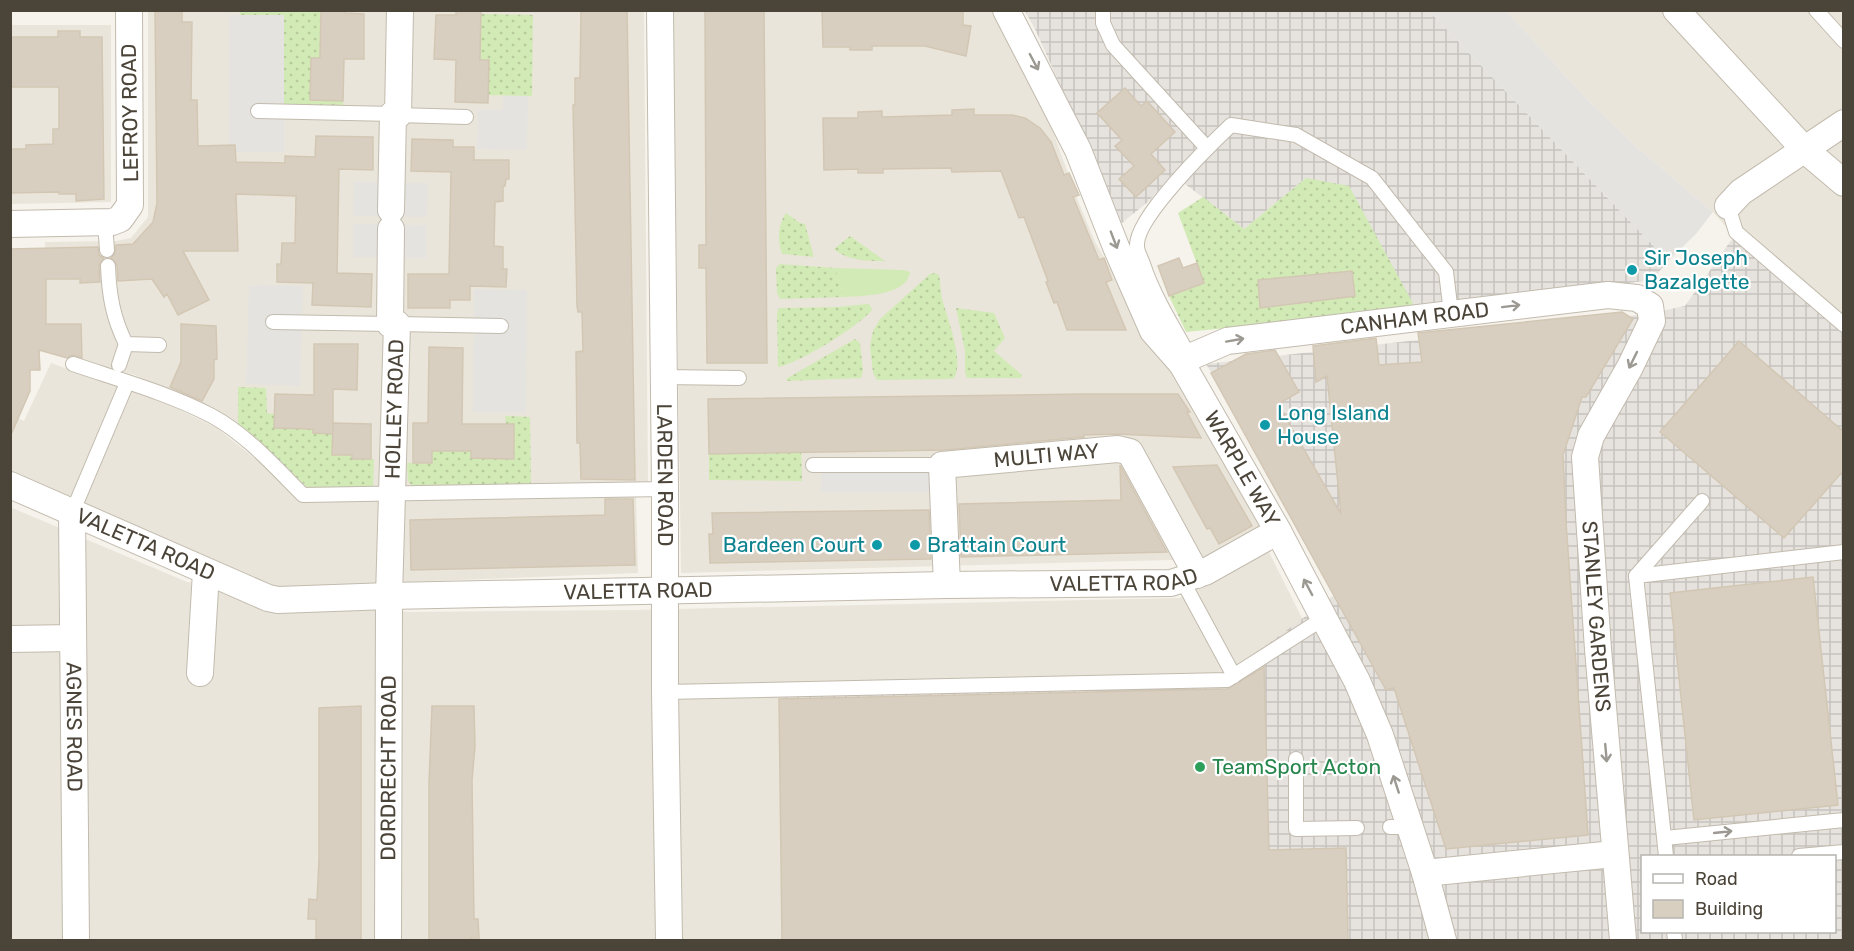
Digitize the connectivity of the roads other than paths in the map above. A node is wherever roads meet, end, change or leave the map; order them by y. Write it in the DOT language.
graph roads {
  1 [pos="129,10"];
  2 [pos="400,10"];
  3 [pos="660,10"];
  4 [pos="1006,10"];
  5 [pos="1103,10"];
  6 [pos="1676,10"];
  7 [pos="1816,10"];
  8 [pos="1844,41"];
  9 [pos="258,111"];
  10 [pos="395,115"];
  11 [pos="466,117"];
  12 [pos="1844,123"];
  13 [pos="1207,148"];
  14 [pos="1805,150"];
  15 [pos="1844,183"];
  16 [pos="1728,206"];
  17 [pos="115,218"];
  18 [pos="10,224"];
  19 [pos="106,250"];
  20 [pos="108,266"];
  21 [pos="1650,306"];
  22 [pos="1451,313"];
  23 [pos="273,322"];
  24 [pos="394,324"];
  25 [pos="1844,325"];
  26 [pos="501,326"];
  27 [pos="126,344"];
  28 [pos="159,345"];
  29 [pos="1186,361"];
  30 [pos="73,364"];
  31 [pos="119,364"];
  32 [pos="664,377"];
  33 [pos="740,378"];
  34 [pos="127,383"];
  35 [pos="813,465"];
  36 [pos="942,465"];
  37 [pos="10,485"];
  38 [pos="665,489"];
  39 [pos="393,494"];
  40 [pos="1702,501"];
  41 [pos="72,513"];
  42 [pos="1278,531"];
  43 [pos="1844,552"];
  44 [pos="206,572"];
  45 [pos="1636,576"];
  46 [pos="1189,578"];
  47 [pos="947,585"];
  48 [pos="665,591"];
  49 [pos="389,596"];
  50 [pos="1324,618"];
  51 [pos="73,638"];
  52 [pos="10,639"];
  53 [pos="200,673"];
  54 [pos="1234,676"];
  55 [pos="665,692"];
  56 [pos="1296,759"];
  57 [pos="1844,820"];
  58 [pos="1357,828"];
  59 [pos="1665,838"];
  60 [pos="1844,852"];
  61 [pos="1614,854"];
  62 [pos="1666,855"];
  63 [pos="1810,855"];
  64 [pos="1425,873"];
  65 [pos="76,940"];
  66 [pos="388,940"];
  67 [pos="669,940"];
  68 [pos="1443,940"];
  69 [pos="1623,940"];
  1 -- 17 [label="street, LEFROY ROAD"];
  2 -- 10 [label="street, HOLLEY ROAD"];
  3 -- 32 [label="street, LARDEN ROAD"];
  4 -- 29 [label="street, WARPLE WAY, one-way"];
  5 -- 13 [label="lane"];
  6 -- 14 [label="street"];
  7 -- 8 [label="lane"];
  9 -- 10 [label="lane"];
  10 -- 11 [label="lane"];
  10 -- 24 [label="street, HOLLEY ROAD"];
  12 -- 14 [label="street"];
  13 -- 22 [label="lane"];
  13 -- 29 [label="lane"];
  14 -- 15 [label="street"];
  14 -- 16 [label="street"];
  16 -- 25 [label="lane"];
  17 -- 18 [label="street"];
  17 -- 19 [label="lane"];
  20 -- 27 [label="lane"];
  22 -- 21 [label="street, CANHAM ROAD, one-way"];
  21 -- 61 [label="street, STANLEY GARDENS, one-way"];
  29 -- 22 [label="street, CANHAM ROAD, one-way"];
  23 -- 24 [label="lane"];
  24 -- 26 [label="lane"];
  24 -- 39 [label="street, HOLLEY ROAD"];
  27 -- 28 [label="lane"];
  27 -- 31 [label="lane"];
  29 -- 42 [label="street, WARPLE WAY"];
  30 -- 34 [label="lane"];
  32 -- 33 [label="lane"];
  32 -- 38 [label="street, LARDEN ROAD"];
  34 -- 39 [label="lane"];
  34 -- 41 [label="lane"];
  35 -- 36 [label="lane"];
  36 -- 46 [label="street, MULTI WAY"];
  36 -- 47 [label="street"];
  37 -- 41 [label="street, VALETTA ROAD"];
  38 -- 39 [label="lane"];
  38 -- 48 [label="street, LARDEN ROAD"];
  39 -- 49 [label="street, HOLLEY ROAD"];
  40 -- 45 [label="lane"];
  41 -- 44 [label="street, VALETTA ROAD"];
  41 -- 51 [label="street, AGNES ROAD"];
  42 -- 46 [label="street, VALETTA ROAD"];
  50 -- 42 [label="street, WARPLE WAY, one-way"];
  43 -- 45 [label="lane"];
  44 -- 49 [label="street, VALETTA ROAD"];
  44 -- 53 [label="street"];
  45 -- 59 [label="lane"];
  46 -- 47 [label="street, VALETTA ROAD"];
  46 -- 54 [label="lane"];
  47 -- 48 [label="street, VALETTA ROAD"];
  48 -- 49 [label="street, VALETTA ROAD"];
  48 -- 55 [label="street, LARDEN ROAD"];
  49 -- 66 [label="street, DORDRECHT ROAD"];
  50 -- 54 [label="lane"];
  64 -- 50 [label="street, WARPLE WAY, one-way"];
  51 -- 52 [label="street"];
  51 -- 65 [label="street, AGNES ROAD"];
  54 -- 55 [label="lane"];
  55 -- 67 [label="street, LARDEN ROAD"];
  56 -- 58 [label="lane"];
  59 -- 57 [label="lane, one-way"];
  59 -- 62 [label="lane"];
  60 -- 63 [label="lane"];
  61 -- 64 [label="street"];
  61 -- 69 [label="street, STANLEY GARDENS"];
  64 -- 68 [label="street, WARPLE WAY"];
}
